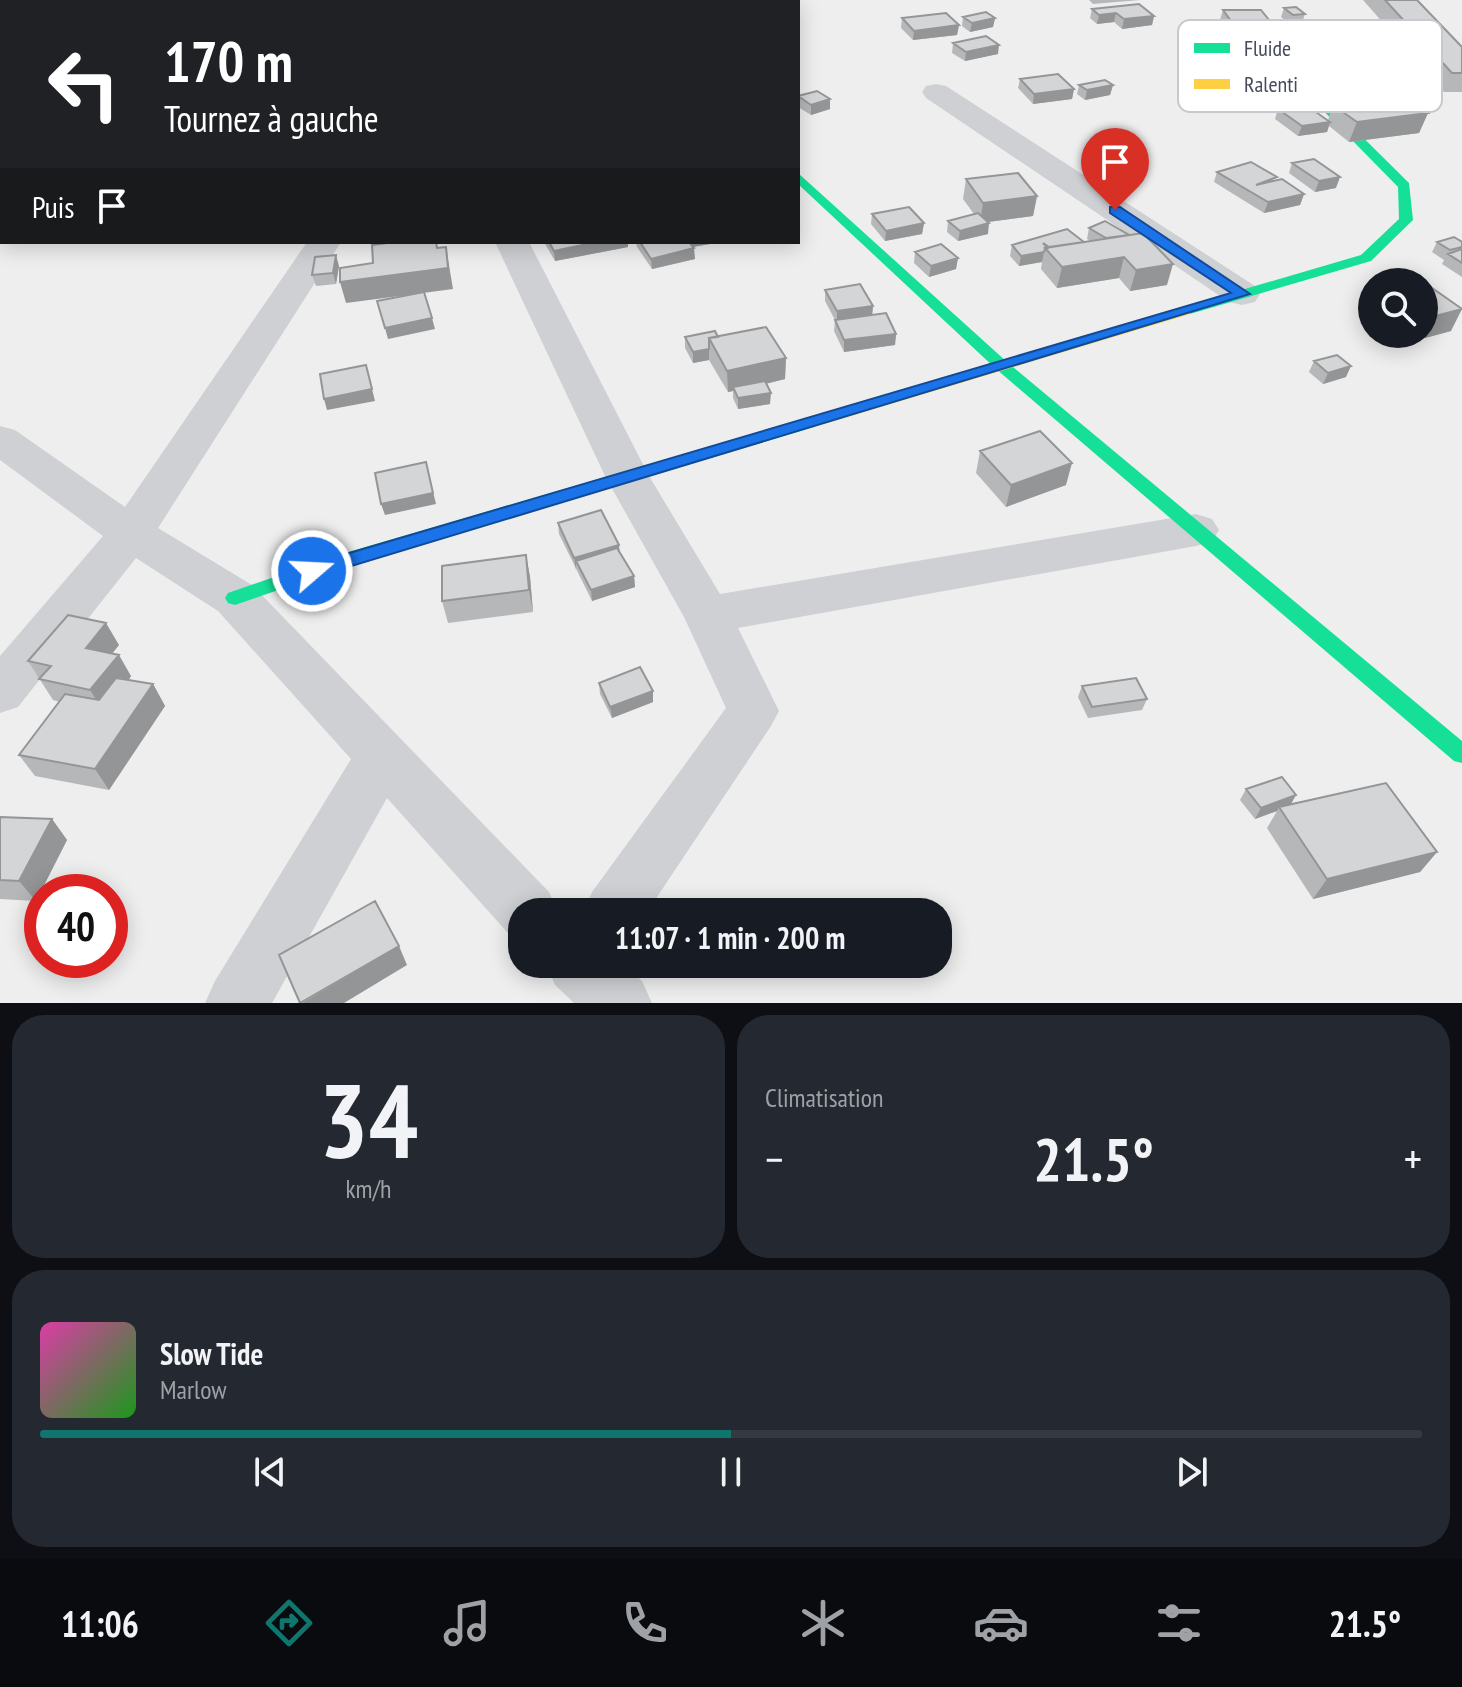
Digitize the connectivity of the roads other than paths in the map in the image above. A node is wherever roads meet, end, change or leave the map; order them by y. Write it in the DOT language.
graph roads {
  1 [pos="936,92"];
  2 [pos="1331,112"];
  3 [pos="800,179"];
  4 [pos="323,244"];
  5 [pos="513,244"];
  6 [pos="1242,294"];
  7 [pos="1001,365"];
  8 [pos="0,440"];
  9 [pos="627,476"];
  10 [pos="1196,530"];
  11 [pos="131,533"];
  12 [pos="235,598"];
  13 [pos="707,615"];
  14 [pos="0,692"];
  15 [pos="1462,754"];
  16 [pos="382,756"];
  17 [pos="515,898"];
  18 [pos="623,898"];
  19 [pos="592,978"];
  20 [pos="237,1003"];
  21 [pos="620,1003"];
  1 -- 6 [label="street"];
  2 -- 6 [label="street"];
  3 -- 7 [label="street"];
  4 -- 11 [label="street"];
  5 -- 9 [label="street"];
  6 -- 7 [label="street"];
  7 -- 9 [label="street"];
  7 -- 10 [label="street"];
  8 -- 11 [label="street"];
  9 -- 12 [label="street"];
  9 -- 13 [label="street"];
  10 -- 13 [label="street"];
  10 -- 15 [label="street"];
  11 -- 12 [label="street"];
  11 -- 14 [label="street"];
  12 -- 16 [label="street"];
  13 -- 18 [label="street"];
  16 -- 17 [label="street"];
  16 -- 20 [label="street"];
  19 -- 21 [label="street"];
}
